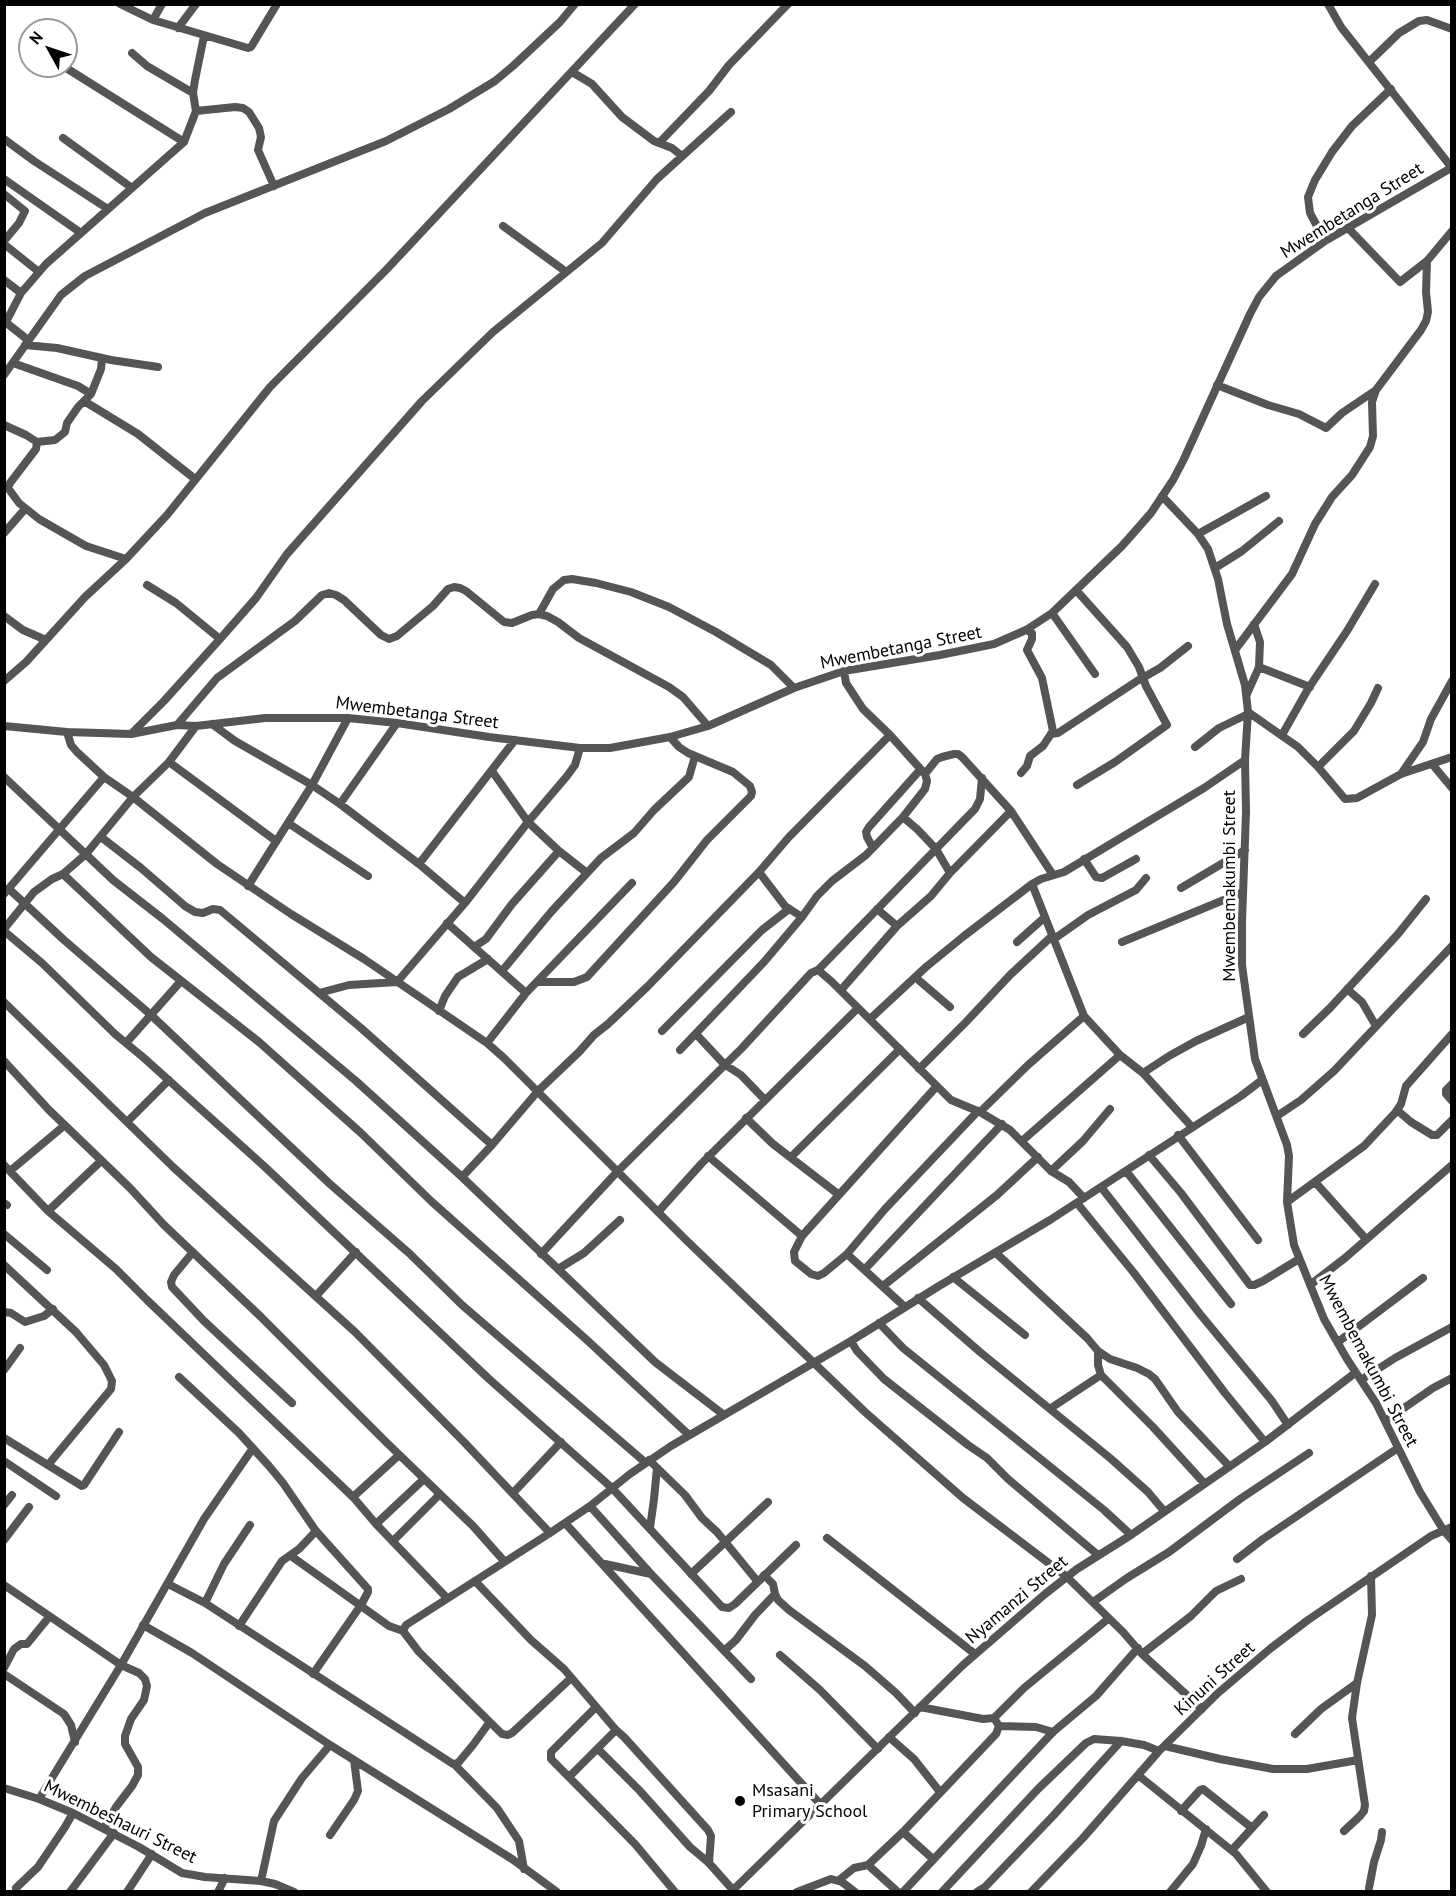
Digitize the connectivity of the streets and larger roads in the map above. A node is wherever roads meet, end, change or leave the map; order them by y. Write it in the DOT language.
graph roads {
  1 [pos="120,4"];
  2 [pos="162,4"];
  3 [pos="196,4"];
  4 [pos="277,4"];
  5 [pos="575,4"];
  6 [pos="635,4"];
  7 [pos="788,4"];
  8 [pos="1328,4"];
  9 [pos="135,8"];
  10 [pos="153,20"];
  11 [pos="178,28"];
  12 [pos="1452,29"];
  13 [pos="204,36"];
  14 [pos="132,53"];
  15 [pos="1369,62"];
  16 [pos="572,72"];
  17 [pos="78,75"];
  18 [pos="1391,89"];
  19 [pos="194,93"];
  20 [pos="196,111"];
  21 [pos="731,112"];
  22 [pos="63,138"];
  23 [pos="4,139"];
  24 [pos="184,142"];
  25 [pos="660,143"];
  26 [pos="682,156"];
  27 [pos="1450,164"];
  28 [pos="4,179"];
  29 [pos="274,186"];
  30 [pos="132,188"];
  31 [pos="4,194"];
  32 [pos="108,208"];
  33 [pos="503,226"];
  34 [pos="1348,228"];
  35 [pos="1452,231"];
  36 [pos="81,233"];
  37 [pos="1324,241"];
  38 [pos="4,243"];
  39 [pos="1427,261"];
  40 [pos="565,271"];
  41 [pos="39,272"];
  42 [pos="4,280"];
  43 [pos="21,293"];
  44 [pos="5,322"];
  45 [pos="26,343"];
  46 [pos="102,358"];
  47 [pos="13,363"];
  48 [pos="158,367"];
  49 [pos="4,375"];
  50 [pos="1217,385"];
  51 [pos="1376,390"];
  52 [pos="91,394"];
  53 [pos="84,401"];
  54 [pos="4,425"];
  55 [pos="37,442"];
  56 [pos="195,478"];
  57 [pos="1162,496"];
  58 [pos="1266,496"];
  59 [pos="25,508"];
  60 [pos="1279,521"];
  61 [pos="4,533"];
  62 [pos="1198,534"];
  63 [pos="126,559"];
  64 [pos="1215,568"];
  65 [pos="1376,584"];
  66 [pos="147,585"];
  67 [pos="1076,590"];
  68 [pos="1052,612"];
  69 [pos="539,614"];
  70 [pos="4,616"];
  71 [pos="1254,624"];
  72 [pos="1026,630"];
  73 [pos="220,639"];
  74 [pos="46,640"];
  75 [pos="1188,646"];
  76 [pos="1235,650"];
  77 [pos="1259,667"];
  78 [pos="844,671"];
  79 [pos="1095,674"];
  80 [pos="1143,678"];
  81 [pos="4,681"];
  82 [pos="1452,681"];
  83 [pos="1310,687"];
  84 [pos="794,688"];
  85 [pos="1378,688"];
  86 [pos="1246,695"];
  87 [pos="1248,713"];
  88 [pos="348,718"];
  89 [pos="397,723"];
  90 [pos="212,724"];
  91 [pos="177,725"];
  92 [pos="4,726"];
  93 [pos="196,726"];
  94 [pos="708,726"];
  95 [pos="67,732"];
  96 [pos="130,734"];
  97 [pos="1051,734"];
  98 [pos="890,735"];
  99 [pos="1282,735"];
  100 [pos="670,737"];
  101 [pos="515,740"];
  102 [pos="1195,747"];
  103 [pos="580,748"];
  104 [pos="695,756"];
  105 [pos="1452,757"];
  106 [pos="1245,760"];
  107 [pos="169,762"];
  108 [pos="1432,764"];
  109 [pos="1318,767"];
  110 [pos="492,771"];
  111 [pos="923,772"];
  112 [pos="1021,773"];
  113 [pos="1401,774"];
  114 [pos="4,777"];
  115 [pos="104,777"];
  116 [pos="982,778"];
  117 [pos="312,785"];
  118 [pos="1077,785"];
  119 [pos="1452,788"];
  120 [pos="134,797"];
  121 [pos="340,804"];
  122 [pos="1011,811"];
  123 [pos="903,817"];
  124 [pos="528,822"];
  125 [pos="288,823"];
  126 [pos="60,829"];
  127 [pos="101,837"];
  128 [pos="276,841"];
  129 [pos="873,848"];
  130 [pos="936,849"];
  131 [pos="1245,850"];
  132 [pos="559,851"];
  133 [pos="86,854"];
  134 [pos="1084,859"];
  135 [pos="1136,859"];
  136 [pos="419,864"];
  137 [pos="759,872"];
  138 [pos="586,873"];
  139 [pos="950,873"];
  140 [pos="63,874"];
  141 [pos="1053,875"];
  142 [pos="368,876"];
  143 [pos="1146,878"];
  144 [pos="632,883"];
  145 [pos="1032,884"];
  146 [pos="248,886"];
  147 [pos="1181,888"];
  148 [pos="7,892"];
  149 [pos="1243,892"];
  150 [pos="1426,899"];
  151 [pos="24,903"];
  152 [pos="465,903"];
  153 [pos="789,909"];
  154 [pos="877,909"];
  155 [pos="802,917"];
  156 [pos="1045,917"];
  157 [pos="447,923"];
  158 [pos="897,926"];
  159 [pos="4,930"];
  160 [pos="1053,938"];
  161 [pos="1017,942"];
  162 [pos="1122,942"];
  163 [pos="1452,946"];
  164 [pos="474,947"];
  165 [pos="488,959"];
  166 [pos="818,970"];
  167 [pos="502,971"];
  168 [pos="915,977"];
  169 [pos="181,981"];
  170 [pos="397,982"];
  171 [pos="538,982"];
  172 [pos="1347,989"];
  173 [pos="841,990"];
  174 [pos="319,993"];
  175 [pos="526,993"];
  176 [pos="4,1002"];
  177 [pos="950,1007"];
  178 [pos="858,1008"];
  179 [pos="439,1011"];
  180 [pos="151,1015"];
  181 [pos="1084,1016"];
  182 [pos="1249,1017"];
  183 [pos="870,1019"];
  184 [pos="1376,1026"];
  185 [pos="662,1031"];
  186 [pos="696,1034"];
  187 [pos="1303,1034"];
  188 [pos="1452,1034"];
  189 [pos="126,1043"];
  190 [pos="486,1043"];
  191 [pos="900,1049"];
  192 [pos="680,1050"];
  193 [pos="1120,1055"];
  194 [pos="4,1061"];
  195 [pos="724,1064"];
  196 [pos="919,1069"];
  197 [pos="1143,1073"];
  198 [pos="169,1080"];
  199 [pos="1262,1080"];
  200 [pos="1452,1084"];
  201 [pos="936,1087"];
  202 [pos="538,1091"];
  203 [pos="765,1100"];
  204 [pos="1452,1101"];
  205 [pos="1110,1108"];
  206 [pos="1397,1110"];
  207 [pos="979,1111"];
  208 [pos="1277,1116"];
  209 [pos="746,1118"];
  210 [pos="1452,1120"];
  211 [pos="127,1122"];
  212 [pos="1002,1124"];
  213 [pos="65,1125"];
  214 [pos="1192,1127"];
  215 [pos="1178,1136"];
  216 [pos="1022,1140"];
  217 [pos="492,1145"];
  218 [pos="1149,1155"];
  219 [pos="708,1156"];
  220 [pos="791,1157"];
  221 [pos="1038,1157"];
  222 [pos="102,1161"];
  223 [pos="1452,1165"];
  224 [pos="7,1168"];
  225 [pos="1051,1171"];
  226 [pos="1126,1171"];
  227 [pos="617,1172"];
  228 [pos="462,1178"];
  229 [pos="1315,1182"];
  230 [pos="1101,1187"];
  231 [pos="838,1194"];
  232 [pos="1081,1200"];
  233 [pos="1287,1202"];
  234 [pos="48,1211"];
  235 [pos="658,1212"];
  236 [pos="620,1220"];
  237 [pos="4,1234"];
  238 [pos="802,1236"];
  239 [pos="1366,1239"];
  240 [pos="1258,1240"];
  241 [pos="193,1252"];
  242 [pos="356,1252"];
  243 [pos="996,1253"];
  244 [pos="541,1254"];
  245 [pos="848,1254"];
  246 [pos="1299,1259"];
  247 [pos="4,1265"];
  248 [pos="558,1269"];
  249 [pos="865,1269"];
  250 [pos="47,1270"];
  251 [pos="953,1277"];
  252 [pos="1423,1278"];
  253 [pos="1310,1285"];
  254 [pos="883,1286"];
  255 [pos="316,1296"];
  256 [pos="918,1298"];
  257 [pos="1231,1304"];
  258 [pos="905,1307"];
  259 [pos="53,1309"];
  260 [pos="4,1312"];
  261 [pos="879,1323"];
  262 [pos="1452,1327"];
  263 [pos="1024,1335"];
  264 [pos="851,1341"];
  265 [pos="1338,1342"];
  266 [pos="20,1348"];
  267 [pos="1098,1351"];
  268 [pos="813,1362"];
  269 [pos="4,1370"];
  270 [pos="1355,1373"];
  271 [pos="1101,1375"];
  272 [pos="179,1377"];
  273 [pos="1452,1378"];
  274 [pos="1361,1380"];
  275 [pos="292,1403"];
  276 [pos="1051,1408"];
  277 [pos="724,1415"];
  278 [pos="1385,1421"];
  279 [pos="1288,1425"];
  280 [pos="119,1432"];
  281 [pos="689,1436"];
  282 [pos="4,1438"];
  283 [pos="561,1442"];
  284 [pos="1265,1442"];
  285 [pos="1398,1448"];
  286 [pos="253,1449"];
  287 [pos="1309,1454"];
  288 [pos="399,1455"];
  289 [pos="4,1461"];
  290 [pos="648,1462"];
  291 [pos="48,1465"];
  292 [pos="1229,1466"];
  293 [pos="657,1468"];
  294 [pos="424,1479"];
  295 [pos="1204,1483"];
  296 [pos="612,1488"];
  297 [pos="513,1493"];
  298 [pos="440,1494"];
  299 [pos="12,1495"];
  300 [pos="56,1496"];
  301 [pos="353,1497"];
  302 [pos="768,1502"];
  303 [pos="4,1505"];
  304 [pos="590,1506"];
  305 [pos="29,1507"];
  306 [pos="1164,1511"];
  307 [pos="565,1522"];
  308 [pos="376,1524"];
  309 [pos="250,1525"];
  310 [pos="650,1528"];
  311 [pos="1448,1529"];
  312 [pos="316,1531"];
  313 [pos="550,1533"];
  314 [pos="1131,1535"];
  315 [pos="827,1538"];
  316 [pos="4,1540"];
  317 [pos="1452,1540"];
  318 [pos="393,1541"];
  319 [pos="725,1542"];
  320 [pos="796,1545"];
  321 [pos="1098,1555"];
  322 [pos="291,1556"];
  323 [pos="1237,1559"];
  324 [pos="504,1561"];
  325 [pos="605,1564"];
  326 [pos="651,1574"];
  327 [pos="691,1574"];
  328 [pos="764,1575"];
  329 [pos="1371,1576"];
  330 [pos="1067,1577"];
  331 [pos="1241,1579"];
  332 [pos="476,1581"];
  333 [pos="758,1582"];
  334 [pos="168,1584"];
  335 [pos="4,1586"];
  336 [pos="775,1594"];
  337 [pos="447,1598"];
  338 [pos="1093,1602"];
  339 [pos="205,1603"];
  340 [pos="361,1605"];
  341 [pos="49,1617"];
  342 [pos="1108,1619"];
  343 [pos="143,1625"];
  344 [pos="239,1626"];
  345 [pos="403,1631"];
  346 [pos="725,1650"];
  347 [pos="1140,1651"];
  348 [pos="975,1654"];
  349 [pos="780,1655"];
  350 [pos="121,1665"];
  351 [pos="4,1668"];
  352 [pos="4,1674"];
  353 [pos="313,1674"];
  354 [pos="570,1678"];
  355 [pos="751,1679"];
  356 [pos="1357,1683"];
  357 [pos="596,1707"];
  358 [pos="1202,1709"];
  359 [pos="918,1710"];
  360 [pos="994,1718"];
  361 [pos="489,1723"];
  362 [pos="999,1726"];
  363 [pos="616,1730"];
  364 [pos="1053,1732"];
  365 [pos="1295,1734"];
  366 [pos="889,1737"];
  367 [pos="1121,1741"];
  368 [pos="75,1742"];
  369 [pos="330,1745"];
  370 [pos="1162,1748"];
  371 [pos="598,1749"];
  372 [pos="878,1749"];
  373 [pos="354,1760"];
  374 [pos="1358,1760"];
  375 [pos="455,1764"];
  376 [pos="1137,1775"];
  377 [pos="570,1776"];
  378 [pos="4,1788"];
  379 [pos="940,1792"];
  380 [pos="39,1799"];
  381 [pos="820,1805"];
  382 [pos="1181,1811"];
  383 [pos="73,1813"];
  384 [pos="1264,1815"];
  385 [pos="104,1828"];
  386 [pos="1252,1828"];
  387 [pos="1206,1829"];
  388 [pos="1344,1831"];
  389 [pos="903,1832"];
  390 [pos="1382,1832"];
  391 [pos="114,1833"];
  392 [pos="330,1835"];
  393 [pos="1232,1850"];
  394 [pos="152,1854"];
  395 [pos="933,1859"];
  396 [pos="709,1863"];
  397 [pos="868,1865"];
  398 [pos="524,1869"];
  399 [pos="225,1878"];
  400 [pos="839,1880"];
  401 [pos="261,1881"];
  402 [pos="16,1888"];
  403 [pos="1368,1890"];
  404 [pos="732,1891"];
  405 [pos="70,1892"];
  406 [pos="127,1892"];
  407 [pos="218,1892"];
  408 [pos="294,1892"];
  409 [pos="557,1892"];
  410 [pos="675,1892"];
  411 [pos="797,1892"];
  412 [pos="855,1892"];
  413 [pos="897,1892"];
  414 [pos="903,1892"];
  415 [pos="942,1892"];
  416 [pos="977,1892"];
  417 [pos="1031,1892"];
  418 [pos="1170,1892"];
  419 [pos="1267,1892"];
  1 -- 9 [label="street"];
  2 -- 10 [label="street"];
  3 -- 11 [label="street"];
  4 -- 13 [label="street"];
  5 -- 29 [label="street"];
  6 -- 16 [label="street"];
  7 -- 25 [label="street"];
  8 -- 15 [label="street"];
  9 -- 10 [label="street"];
  10 -- 11 [label="street"];
  11 -- 13 [label="street"];
  12 -- 15 [label="street"];
  13 -- 19 [label="street"];
  14 -- 19 [label="street"];
  15 -- 18 [label="street"];
  16 -- 25 [label="street"];
  16 -- 56 [label="street"];
  17 -- 24 [label="street"];
  18 -- 27 [label="street"];
  18 -- 37 [label="street"];
  19 -- 20 [label="street"];
  20 -- 24 [label="street"];
  20 -- 29 [label="street"];
  21 -- 26 [label="street"];
  22 -- 30 [label="street"];
  23 -- 32 [label="street"];
  24 -- 30 [label="street"];
  25 -- 26 [label="street"];
  26 -- 40 [label="street"];
  27 -- 34 [label="street, Mwembetanga Street"];
  28 -- 36 [label="street"];
  29 -- 45 [label="street"];
  30 -- 32 [label="street"];
  31 -- 38 [label="street"];
  32 -- 36 [label="street"];
  33 -- 40 [label="street"];
  34 -- 37 [label="street, Mwembetanga Street"];
  34 -- 39 [label="street"];
  35 -- 39 [label="street"];
  36 -- 41 [label="street"];
  37 -- 50 [label="street, Mwembetanga Street"];
  38 -- 41 [label="street"];
  39 -- 51 [label="street"];
  40 -- 73 [label="street"];
  41 -- 43 [label="street"];
  42 -- 43 [label="street"];
  43 -- 44 [label="street"];
  44 -- 45 [label="street"];
  45 -- 46 [label="street"];
  45 -- 47 [label="street"];
  46 -- 48 [label="street"];
  46 -- 52 [label="street"];
  47 -- 49 [label="street"];
  47 -- 52 [label="street"];
  50 -- 51 [label="street"];
  50 -- 57 [label="street, Mwembetanga Street"];
  51 -- 71 [label="street"];
  52 -- 53 [label="street"];
  53 -- 55 [label="street"];
  53 -- 56 [label="street"];
  54 -- 55 [label="street"];
  55 -- 59 [label="street"];
  56 -- 63 [label="street"];
  57 -- 62 [label="street, Mwembemakumbi Street"];
  57 -- 67 [label="street, Mwembetanga Street"];
  58 -- 62 [label="street"];
  59 -- 61 [label="street"];
  59 -- 63 [label="street"];
  60 -- 64 [label="street"];
  62 -- 64 [label="street, Mwembemakumbi Street"];
  63 -- 74 [label="street"];
  64 -- 76 [label="street, Mwembemakumbi Street"];
  65 -- 83 [label="street"];
  66 -- 73 [label="street"];
  67 -- 68 [label="street, Mwembetanga Street"];
  67 -- 80 [label="street"];
  68 -- 72 [label="street, Mwembetanga Street"];
  68 -- 79 [label="street"];
  69 -- 84 [label="street"];
  69 -- 91 [label="street"];
  69 -- 94 [label="street"];
  70 -- 74 [label="street"];
  71 -- 76 [label="street"];
  71 -- 77 [label="street"];
  72 -- 78 [label="street, Mwembetanga Street"];
  72 -- 97 [label="street"];
  73 -- 96 [label="street"];
  74 -- 81 [label="street"];
  75 -- 80 [label="street"];
  76 -- 86 [label="street, Mwembemakumbi Street"];
  77 -- 83 [label="street"];
  77 -- 86 [label="street"];
  78 -- 84 [label="street, Mwembetanga Street"];
  78 -- 98 [label="street"];
  80 -- 97 [label="street"];
  80 -- 118 [label="street"];
  82 -- 113 [label="street"];
  83 -- 99 [label="street"];
  84 -- 94 [label="street, Mwembetanga Street"];
  85 -- 109 [label="street"];
  86 -- 87 [label="street, Mwembemakumbi Street"];
  87 -- 99 [label="street"];
  87 -- 102 [label="street"];
  87 -- 106 [label="street, Mwembemakumbi Street"];
  88 -- 89 [label="street, Mwembetanga Street"];
  88 -- 90 [label="street, Mwembetanga Street"];
  88 -- 117 [label="street"];
  89 -- 101 [label="street, Mwembetanga Street"];
  89 -- 121 [label="street"];
  90 -- 93 [label="street, Mwembetanga Street"];
  90 -- 117 [label="street"];
  91 -- 93 [label="street, Mwembetanga Street"];
  91 -- 96 [label="street, Mwembetanga Street"];
  92 -- 95 [label="street, Mwembetanga Street"];
  93 -- 107 [label="street"];
  94 -- 100 [label="street, Mwembetanga Street"];
  95 -- 96 [label="street, Mwembetanga Street"];
  95 -- 115 [label="street"];
  97 -- 112 [label="street"];
  98 -- 111 [label="street"];
  98 -- 137 [label="street"];
  99 -- 109 [label="street"];
  100 -- 103 [label="street, Mwembetanga Street"];
  100 -- 104 [label="street"];
  101 -- 103 [label="street, Mwembetanga Street"];
  101 -- 110 [label="street"];
  103 -- 124 [label="street"];
  104 -- 138 [label="street"];
  104 -- 171 [label="street"];
  105 -- 108 [label="street"];
  106 -- 131 [label="street, Mwembemakumbi Street"];
  106 -- 134 [label="street"];
  107 -- 120 [label="street"];
  107 -- 128 [label="street"];
  108 -- 113 [label="street"];
  108 -- 119 [label="street"];
  109 -- 113 [label="street"];
  110 -- 124 [label="street"];
  110 -- 136 [label="street"];
  111 -- 116 [label="street"];
  111 -- 123 [label="street"];
  111 -- 129 [label="street"];
  114 -- 126 [label="street"];
  115 -- 120 [label="street"];
  115 -- 126 [label="street"];
  116 -- 122 [label="street"];
  116 -- 130 [label="street"];
  117 -- 121 [label="street"];
  117 -- 125 [label="street"];
  120 -- 127 [label="street"];
  120 -- 146 [label="street"];
  121 -- 136 [label="street"];
  122 -- 139 [label="street"];
  122 -- 141 [label="street"];
  123 -- 129 [label="street"];
  123 -- 130 [label="street"];
  124 -- 132 [label="street"];
  124 -- 152 [label="street"];
  125 -- 128 [label="street"];
  125 -- 142 [label="street"];
  126 -- 133 [label="street"];
  126 -- 148 [label="street"];
  127 -- 133 [label="street"];
  127 -- 174 [label="street"];
  128 -- 146 [label="street"];
  129 -- 155 [label="street"];
  130 -- 139 [label="street"];
  130 -- 154 [label="street"];
  131 -- 147 [label="street"];
  131 -- 149 [label="street, Mwembemakumbi Street"];
  132 -- 138 [label="street"];
  132 -- 164 [label="street"];
  133 -- 140 [label="street"];
  133 -- 228 [label="street"];
  134 -- 135 [label="street"];
  134 -- 141 [label="street"];
  136 -- 152 [label="street"];
  137 -- 153 [label="street"];
  137 -- 202 [label="street"];
  138 -- 167 [label="street"];
  139 -- 158 [label="street"];
  140 -- 151 [label="street"];
  140 -- 169 [label="street"];
  141 -- 145 [label="street"];
  143 -- 160 [label="street"];
  144 -- 171 [label="street"];
  145 -- 156 [label="street"];
  145 -- 168 [label="street"];
  146 -- 170 [label="street"];
  148 -- 151 [label="street"];
  149 -- 162 [label="street"];
  149 -- 182 [label="street, Mwembemakumbi Street"];
  150 -- 172 [label="street"];
  151 -- 159 [label="street"];
  151 -- 180 [label="street"];
  152 -- 157 [label="street"];
  153 -- 155 [label="street"];
  153 -- 185 [label="street"];
  154 -- 158 [label="street"];
  154 -- 166 [label="street"];
  155 -- 186 [label="street"];
  156 -- 160 [label="street"];
  156 -- 161 [label="street"];
  157 -- 164 [label="street"];
  157 -- 170 [label="street"];
  158 -- 173 [label="street"];
  159 -- 189 [label="street"];
  160 -- 181 [label="street"];
  160 -- 196 [label="street"];
  163 -- 184 [label="street"];
  164 -- 165 [label="street"];
  165 -- 167 [label="street"];
  165 -- 179 [label="street"];
  166 -- 173 [label="street"];
  166 -- 195 [label="street"];
  167 -- 175 [label="street"];
  168 -- 177 [label="street"];
  168 -- 183 [label="street"];
  169 -- 180 [label="street"];
  169 -- 281 [label="street"];
  170 -- 174 [label="street"];
  170 -- 179 [label="street"];
  171 -- 175 [label="street"];
  172 -- 184 [label="street"];
  172 -- 187 [label="street"];
  173 -- 178 [label="street"];
  174 -- 217 [label="street"];
  175 -- 190 [label="street"];
  176 -- 211 [label="street"];
  178 -- 183 [label="street"];
  178 -- 203 [label="street"];
  179 -- 190 [label="street"];
  180 -- 189 [label="street"];
  180 -- 290 [label="street"];
  181 -- 193 [label="street"];
  181 -- 207 [label="street"];
  182 -- 197 [label="street"];
  182 -- 199 [label="street, Mwembemakumbi Street"];
  183 -- 191 [label="street"];
  184 -- 208 [label="street"];
  186 -- 192 [label="street"];
  186 -- 195 [label="street"];
  188 -- 206 [label="street"];
  189 -- 198 [label="street"];
  190 -- 202 [label="street"];
  191 -- 196 [label="street"];
  191 -- 220 [label="street"];
  193 -- 197 [label="street"];
  193 -- 216 [label="street"];
  194 -- 213 [label="street"];
  195 -- 203 [label="street"];
  195 -- 227 [label="street"];
  196 -- 201 [label="street"];
  197 -- 214 [label="street"];
  198 -- 211 [label="street"];
  198 -- 242 [label="street"];
  199 -- 208 [label="street, Mwembemakumbi Street"];
  199 -- 214 [label="street"];
  200 -- 204 [label="street"];
  201 -- 207 [label="street"];
  201 -- 231 [label="street"];
  202 -- 217 [label="street"];
  202 -- 227 [label="street"];
  203 -- 209 [label="street"];
  205 -- 225 [label="street"];
  206 -- 210 [label="street"];
  206 -- 229 [label="street"];
  207 -- 212 [label="street"];
  207 -- 245 [label="street"];
  208 -- 233 [label="street, Mwembemakumbi Street"];
  209 -- 219 [label="street"];
  209 -- 220 [label="street"];
  211 -- 255 [label="street"];
  212 -- 216 [label="street"];
  212 -- 249 [label="street"];
  213 -- 222 [label="street"];
  213 -- 224 [label="street"];
  214 -- 215 [label="street"];
  215 -- 218 [label="street"];
  215 -- 240 [label="street"];
  216 -- 221 [label="street"];
  217 -- 228 [label="street"];
  218 -- 226 [label="street"];
  218 -- 246 [label="street"];
  219 -- 235 [label="street"];
  219 -- 238 [label="street"];
  220 -- 231 [label="street"];
  221 -- 225 [label="street"];
  221 -- 254 [label="street"];
  222 -- 234 [label="street"];
  222 -- 241 [label="street"];
  223 -- 239 [label="street"];
  224 -- 234 [label="street"];
  225 -- 232 [label="street"];
  226 -- 230 [label="street"];
  226 -- 257 [label="street"];
  227 -- 235 [label="street"];
  227 -- 244 [label="street"];
  228 -- 244 [label="street"];
  229 -- 233 [label="street"];
  229 -- 239 [label="street"];
  230 -- 232 [label="street"];
  230 -- 279 [label="street"];
  231 -- 238 [label="street"];
  232 -- 243 [label="street"];
  232 -- 284 [label="street"];
  233 -- 246 [label="street, Mwembemakumbi Street"];
  234 -- 301 [label="street"];
  235 -- 268 [label="street"];
  236 -- 248 [label="street"];
  237 -- 250 [label="street"];
  238 -- 245 [label="street"];
  239 -- 253 [label="street"];
  241 -- 275 [label="street"];
  241 -- 288 [label="street"];
  242 -- 255 [label="street"];
  242 -- 283 [label="street"];
  243 -- 251 [label="street"];
  243 -- 267 [label="street"];
  244 -- 248 [label="street"];
  245 -- 249 [label="street"];
  246 -- 253 [label="street, Mwembemakumbi Street"];
  247 -- 259 [label="street"];
  248 -- 277 [label="street"];
  249 -- 254 [label="street"];
  251 -- 256 [label="street"];
  251 -- 263 [label="street"];
  252 -- 265 [label="street"];
  253 -- 265 [label="street, Mwembemakumbi Street"];
  254 -- 258 [label="street"];
  255 -- 297 [label="street"];
  256 -- 258 [label="street"];
  256 -- 276 [label="street"];
  258 -- 261 [label="street"];
  259 -- 260 [label="street"];
  259 -- 291 [label="street"];
  261 -- 264 [label="street"];
  261 -- 314 [label="street"];
  262 -- 274 [label="street"];
  264 -- 268 [label="street"];
  264 -- 321 [label="street"];
  265 -- 270 [label="street, Mwembemakumbi Street"];
  266 -- 269 [label="street"];
  267 -- 271 [label="street"];
  267 -- 292 [label="street"];
  268 -- 277 [label="street"];
  268 -- 330 [label="street"];
  270 -- 274 [label="street, Mwembemakumbi Street"];
  270 -- 279 [label="street, Nyamanzi Street"];
  271 -- 276 [label="street"];
  271 -- 295 [label="street"];
  272 -- 286 [label="street"];
  273 -- 278 [label="street"];
  274 -- 278 [label="street, Mwembemakumbi Street"];
  276 -- 306 [label="street"];
  277 -- 281 [label="street"];
  278 -- 285 [label="street, Mwembemakumbi Street"];
  279 -- 284 [label="street, Nyamanzi Street"];
  280 -- 291 [label="street"];
  281 -- 290 [label="street"];
  282 -- 291 [label="street"];
  283 -- 296 [label="street"];
  283 -- 297 [label="street"];
  284 -- 292 [label="street, Nyamanzi Street"];
  285 -- 311 [label="street, Mwembemakumbi Street"];
  285 -- 323 [label="street"];
  286 -- 312 [label="street"];
  286 -- 334 [label="street"];
  287 -- 338 [label="street"];
  288 -- 294 [label="street"];
  288 -- 301 [label="street"];
  289 -- 300 [label="street"];
  290 -- 293 [label="street"];
  290 -- 296 [label="street"];
  292 -- 295 [label="street, Nyamanzi Street"];
  293 -- 310 [label="street"];
  293 -- 319 [label="street"];
  294 -- 298 [label="street"];
  294 -- 308 [label="street"];
  295 -- 306 [label="street, Nyamanzi Street"];
  296 -- 304 [label="street"];
  296 -- 310 [label="street"];
  297 -- 313 [label="street"];
  298 -- 318 [label="street"];
  298 -- 324 [label="street"];
  299 -- 303 [label="street"];
  301 -- 308 [label="street"];
  302 -- 319 [label="street"];
  304 -- 307 [label="street"];
  304 -- 326 [label="street"];
  305 -- 316 [label="street"];
  306 -- 314 [label="street, Nyamanzi Street"];
  307 -- 313 [label="street"];
  307 -- 325 [label="street"];
  308 -- 318 [label="street"];
  309 -- 339 [label="street"];
  310 -- 327 [label="street"];
  311 -- 317 [label="street, Mwembemakumbi Street"];
  311 -- 329 [label="street, Kinuni Street"];
  312 -- 322 [label="street"];
  312 -- 340 [label="street"];
  313 -- 324 [label="street"];
  314 -- 321 [label="street, Nyamanzi Street"];
  315 -- 348 [label="street"];
  318 -- 337 [label="street"];
  319 -- 327 [label="street"];
  319 -- 333 [label="street"];
  320 -- 328 [label="street"];
  321 -- 330 [label="street, Nyamanzi Street"];
  322 -- 340 [label="street"];
  322 -- 344 [label="street"];
  324 -- 332 [label="street"];
  325 -- 326 [label="street"];
  325 -- 381 [label="street"];
  326 -- 346 [label="street"];
  327 -- 333 [label="street"];
  328 -- 333 [label="street"];
  328 -- 336 [label="street"];
  329 -- 356 [label="street"];
  329 -- 358 [label="street, Kinuni Street"];
  330 -- 338 [label="street"];
  330 -- 348 [label="street, Nyamanzi Street"];
  331 -- 347 [label="street"];
  332 -- 337 [label="street"];
  332 -- 354 [label="street"];
  334 -- 339 [label="street"];
  334 -- 343 [label="street"];
  335 -- 341 [label="street"];
  336 -- 346 [label="street"];
  336 -- 359 [label="street"];
  337 -- 345 [label="street"];
  338 -- 342 [label="street"];
  339 -- 344 [label="street"];
  340 -- 345 [label="street"];
  340 -- 353 [label="street"];
  341 -- 350 [label="street"];
  341 -- 351 [label="street"];
  342 -- 347 [label="street"];
  342 -- 360 [label="street"];
  343 -- 350 [label="street"];
  343 -- 369 [label="street"];
  344 -- 353 [label="street"];
  345 -- 361 [label="street"];
  346 -- 355 [label="street"];
  347 -- 358 [label="street"];
  347 -- 364 [label="street"];
  348 -- 359 [label="street, Nyamanzi Street"];
  349 -- 372 [label="street"];
  350 -- 368 [label="street"];
  350 -- 385 [label="street"];
  352 -- 368 [label="street"];
  353 -- 375 [label="street"];
  354 -- 357 [label="street"];
  354 -- 361 [label="street"];
  356 -- 365 [label="street"];
  356 -- 374 [label="street"];
  357 -- 363 [label="street"];
  357 -- 377 [label="street"];
  358 -- 370 [label="street, Kinuni Street"];
  359 -- 360 [label="street"];
  359 -- 366 [label="street, Nyamanzi Street"];
  360 -- 362 [label="street"];
  361 -- 375 [label="street"];
  362 -- 364 [label="street"];
  362 -- 379 [label="street"];
  363 -- 371 [label="street"];
  363 -- 396 [label="street"];
  364 -- 395 [label="street"];
  366 -- 372 [label="street, Nyamanzi Street"];
  366 -- 379 [label="street"];
  367 -- 370 [label="street"];
  367 -- 415 [label="street"];
  367 -- 416 [label="street"];
  368 -- 380 [label="street"];
  369 -- 373 [label="street"];
  369 -- 401 [label="street"];
  370 -- 374 [label="street"];
  370 -- 376 [label="street, Kinuni Street"];
  371 -- 377 [label="street"];
  371 -- 396 [label="street"];
  372 -- 381 [label="street, Nyamanzi Street"];
  373 -- 392 [label="street"];
  373 -- 398 [label="street"];
  374 -- 388 [label="street"];
  375 -- 398 [label="street"];
  376 -- 382 [label="street"];
  376 -- 417 [label="street, Kinuni Street"];
  377 -- 410 [label="street"];
  378 -- 380 [label="street, Mwembeshauri Street"];
  379 -- 389 [label="street"];
  380 -- 383 [label="street, Mwembeshauri Street"];
  381 -- 404 [label="street, Nyamanzi Street"];
  382 -- 386 [label="street"];
  382 -- 387 [label="street"];
  383 -- 385 [label="street, Mwembeshauri Street"];
  383 -- 402 [label="street"];
  384 -- 386 [label="street"];
  385 -- 391 [label="street, Mwembeshauri Street"];
  386 -- 393 [label="street"];
  387 -- 393 [label="street"];
  387 -- 418 [label="street"];
  389 -- 395 [label="street"];
  389 -- 397 [label="street"];
  390 -- 403 [label="street"];
  391 -- 394 [label="street, Mwembeshauri Street"];
  391 -- 405 [label="street"];
  393 -- 419 [label="street"];
  394 -- 399 [label="street, Mwembeshauri Street"];
  394 -- 406 [label="street"];
  395 -- 414 [label="street"];
  396 -- 404 [label="street"];
  397 -- 400 [label="street"];
  397 -- 413 [label="street"];
  398 -- 409 [label="street"];
  399 -- 401 [label="street, Mwembeshauri Street"];
  399 -- 407 [label="street"];
  400 -- 411 [label="street"];
  400 -- 412 [label="street"];
  401 -- 408 [label="street, Mwembeshauri Street"];
}
